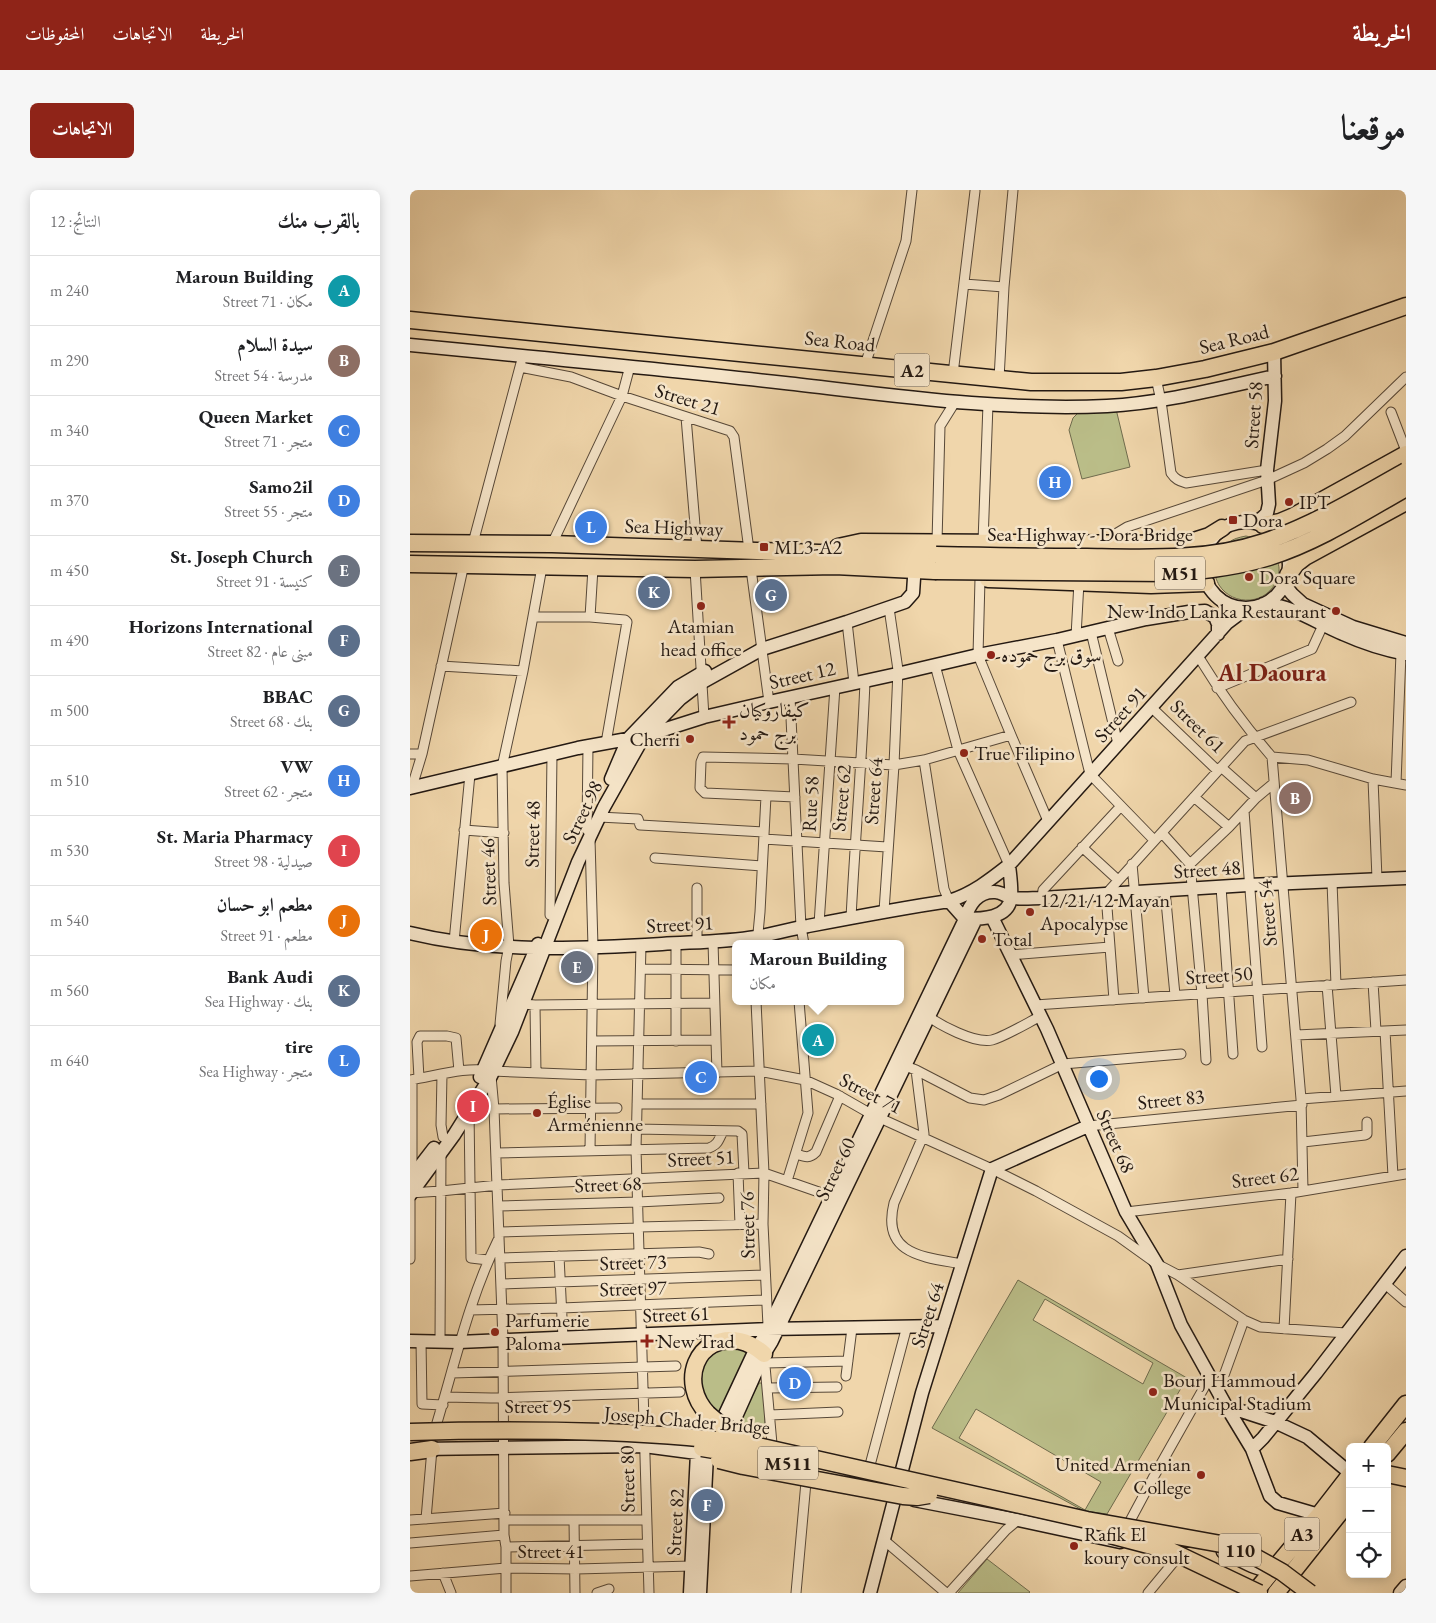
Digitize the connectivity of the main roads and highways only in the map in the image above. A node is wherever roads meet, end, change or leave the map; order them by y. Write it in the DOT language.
graph roads {
  1 [pos="1406,306"];
  2 [pos="410,320"];
  3 [pos="1406,452"];
  4 [pos="1406,471"];
  5 [pos="1406,488"];
  6 [pos="1406,502"];
  7 [pos="1306,510"];
  8 [pos="1259,524"];
  9 [pos="1222,528"];
  10 [pos="410,543"];
  11 [pos="1322,547"];
  12 [pos="936,556"];
  13 [pos="410,564"];
  14 [pos="835,566"];
  15 [pos="1287,577"];
  16 [pos="1209,588"];
  17 [pos="762,1355"];
  18 [pos="1406,1404"];
  19 [pos="1406,1431"];
  20 [pos="410,1432"];
  21 [pos="1375,1443"];
  22 [pos="778,1447"];
  23 [pos="411,1449"];
  24 [pos="432,1449"];
  25 [pos="1391,1449"];
  26 [pos="708,1455"];
  27 [pos="1391,1475"];
  28 [pos="1406,1478"];
  29 [pos="1346,1479"];
  30 [pos="928,1495"];
  31 [pos="1346,1505"];
  32 [pos="1159,1540"];
  33 [pos="1256,1592"];
  34 [pos="1276,1593"];
  35 [pos="1310,1593"];
  1 -- 2 [label="highway, Sea Road / A2"];
  3 -- 7 [label="highway"];
  4 -- 12 [label="highway, Sea Highway - Dora Bridge / M51, bridge"];
  5 -- 12 [label="highway, Sea Highway - Dora Bridge / M51, bridge"];
  6 -- 11 [label="highway"];
  7 -- 8 [label="highway"];
  7 -- 11 [label="highway"];
  9 -- 12 [label="highway"];
  10 -- 12 [label="highway, Sea Highway / M51"];
  11 -- 15 [label="highway"];
  12 -- 14 [label="highway, Sea Highway / M51"];
  13 -- 14 [label="highway, Sea Highway / M51"];
  14 -- 16 [label="highway"];
  17 -- 22 [label="highway, bridge"];
  18 -- 21 [label="highway"];
  19 -- 25 [label="highway"];
  20 -- 22 [label="highway, Joseph Chader Bridge / M511, bridge"];
  22 -- 32 [label="highway, Joseph Chader Bridge / M511, bridge"];
  23 -- 24 [label="highway"];
  23 -- 30 [label="highway, Joseph Chader Bridge / M511, bridge"];
  26 -- 30 [label="highway, bridge"];
  27 -- 28 [label="highway"];
  29 -- 33 [label="highway, A3"];
  30 -- 32 [label="highway, Joseph Chader Bridge / M511, bridge"];
  31 -- 34 [label="highway, A3"];
  32 -- 33 [label="highway, 110, bridge"];
  32 -- 35 [label="highway, 110, bridge"];
}
